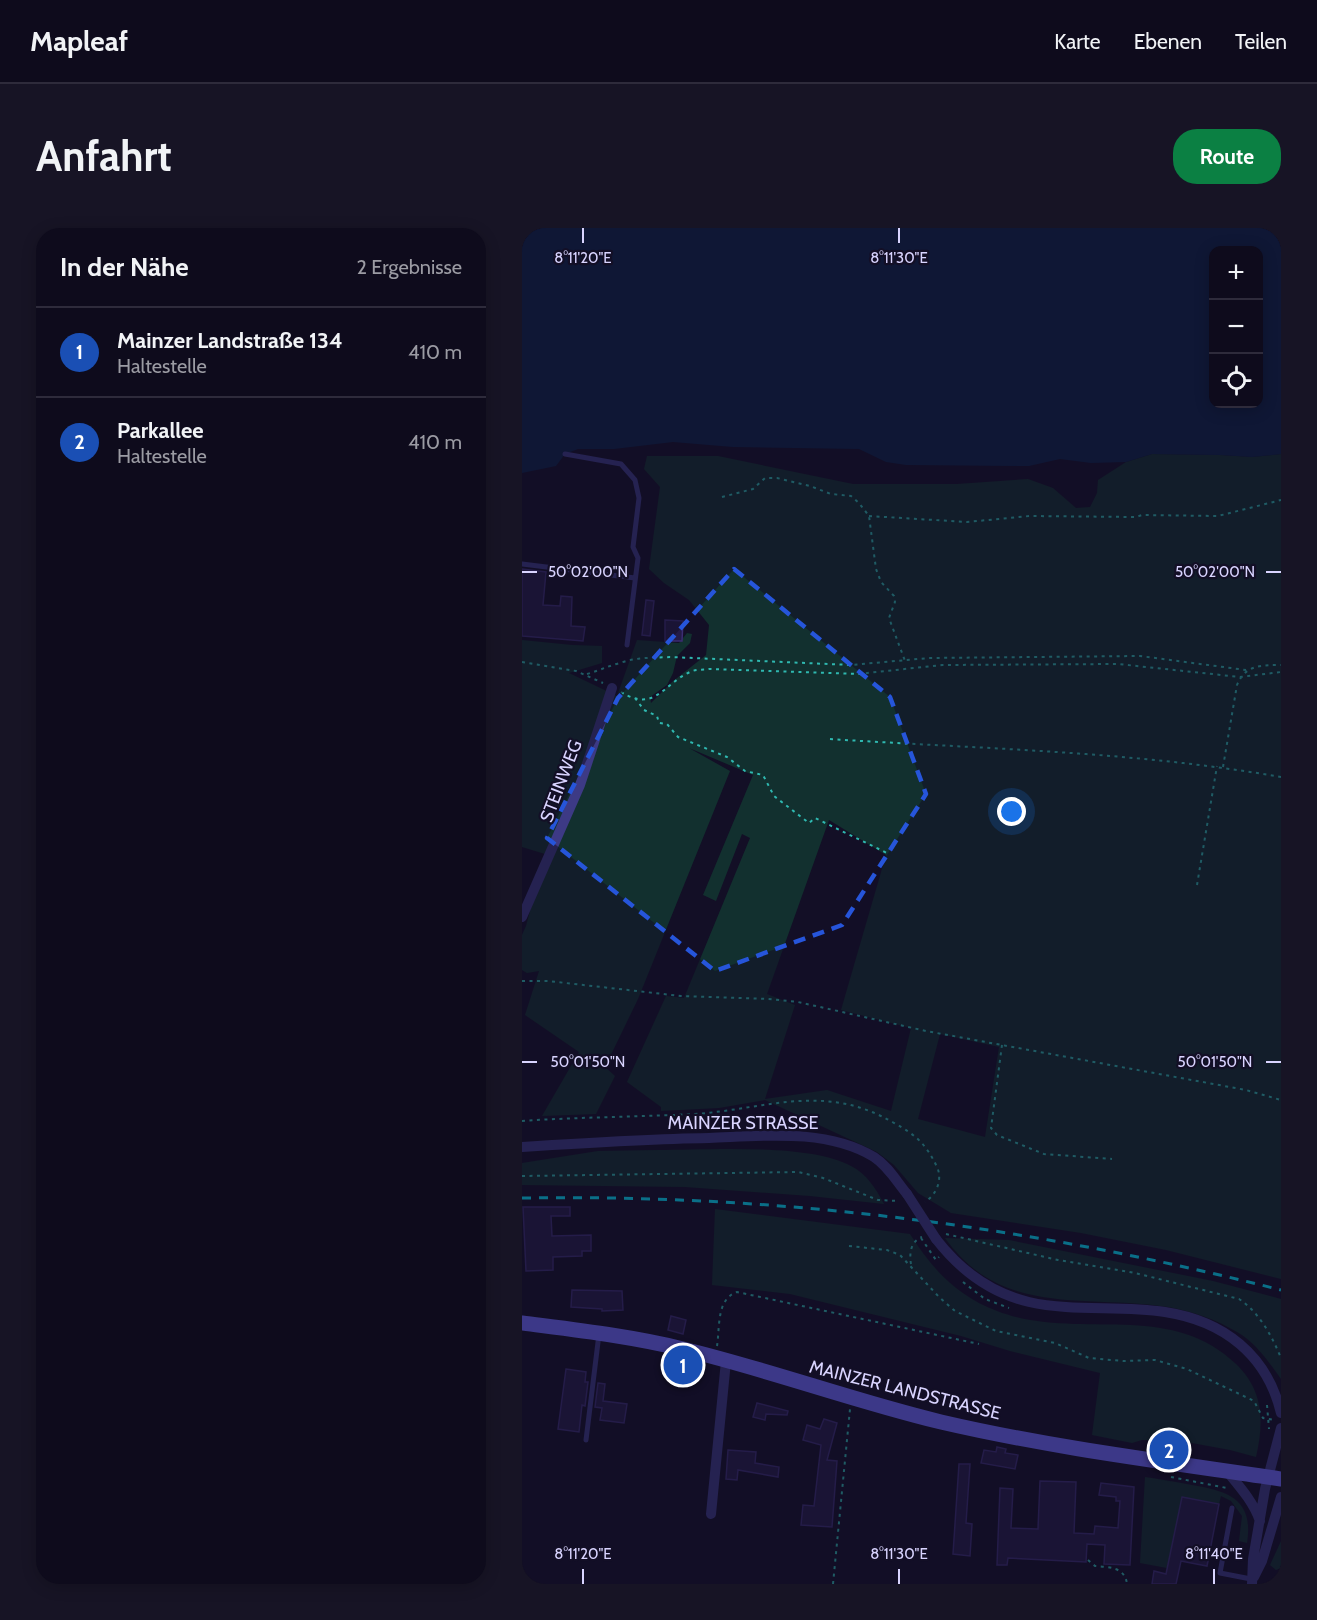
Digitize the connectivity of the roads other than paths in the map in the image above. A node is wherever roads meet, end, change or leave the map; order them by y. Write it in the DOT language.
graph roads {
  1 [pos="565,454"];
  2 [pos="522,564"];
  3 [pos="635,578"];
  4 [pos="627,645"];
  5 [pos="612,688"];
  6 [pos="522,917"];
  7 [pos="522,1147"];
  8 [pos="522,1323"];
  9 [pos="600,1332"];
  10 [pos="720,1359"];
  11 [pos="1281,1413"];
  12 [pos="1281,1428"];
  13 [pos="586,1440"];
  14 [pos="1226,1470"];
  15 [pos="1274,1478"];
  16 [pos="1281,1497"];
  17 [pos="1232,1508"];
  18 [pos="711,1514"];
  19 [pos="1260,1521"];
  20 [pos="1253,1582"];
  1 -- 3 [label="lane"];
  2 -- 3 [label="lane"];
  3 -- 4 [label="lane"];
  5 -- 6 [label="street, STEINWEG"];
  7 -- 11 [label="street, MAINZER STRASSE, bridge"];
  8 -- 9 [label="main road, MAINZER LANDSTRASSE"];
  9 -- 10 [label="main road, MAINZER LANDSTRASSE"];
  9 -- 13 [label="lane"];
  10 -- 14 [label="main road, MAINZER LANDSTRASSE"];
  10 -- 18 [label="street"];
  12 -- 15 [label="street"];
  14 -- 15 [label="main road, MAINZER LANDSTRASSE"];
  14 -- 19 [label="street"];
  15 -- 19 [label="street"];
  16 -- 20 [label="street"];
  17 -- 20 [label="lane"];
  19 -- 20 [label="street"];
}
